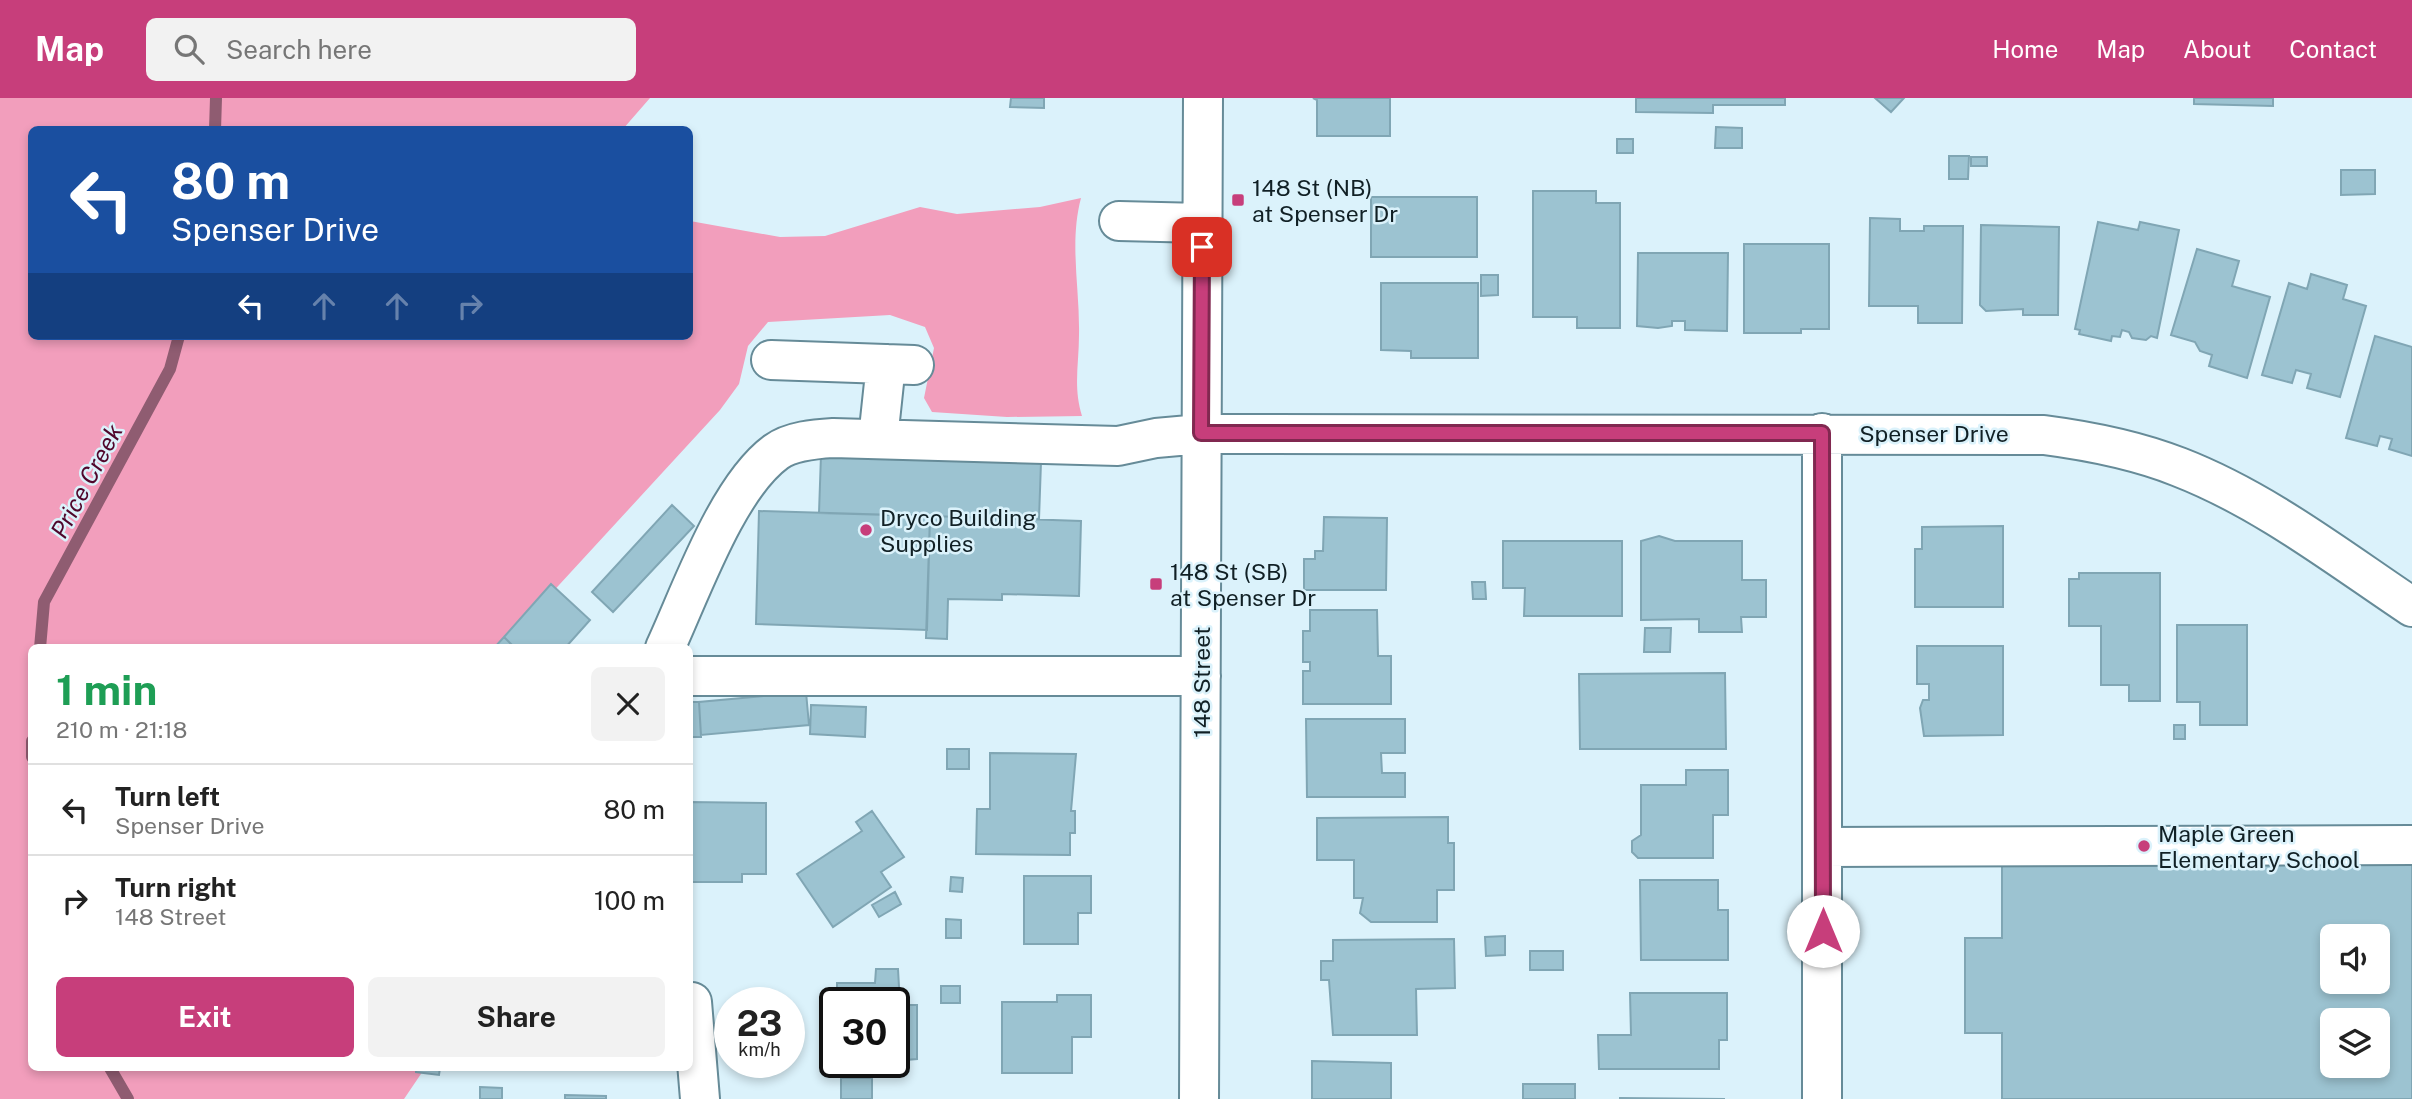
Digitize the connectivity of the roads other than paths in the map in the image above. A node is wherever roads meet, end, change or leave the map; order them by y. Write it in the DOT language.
graph roads {
  1 [pos="1203,98"];
  2 [pos="1119,221"];
  3 [pos="1202,223"];
  4 [pos="771,360"];
  5 [pos="1201,433"];
  6 [pos="1822,433"];
  7 [pos="878,439"];
  8 [pos="2412,607"];
  9 [pos="667,644"];
  10 [pos="693,676"];
  11 [pos="1201,676"];
  12 [pos="2412,845"];
  13 [pos="1823,847"];
  14 [pos="693,1014"];
  15 [pos="700,1099"];
  16 [pos="1199,1099"];
  17 [pos="1822,1099"];
  1 -- 3 [label="street, 148 Street"];
  2 -- 3 [label="street"];
  3 -- 5 [label="street, 148 Street"];
  4 -- 7 [label="street"];
  5 -- 6 [label="street, Spenser Drive"];
  5 -- 7 [label="street, Spenser Drive"];
  5 -- 11 [label="street, 148 Street"];
  6 -- 8 [label="street, Spenser Drive"];
  6 -- 13 [label="street"];
  7 -- 9 [label="street, Spenser Drive"];
  10 -- 11 [label="street"];
  11 -- 16 [label="street, 148 Street"];
  12 -- 13 [label="street"];
  13 -- 17 [label="street"];
  14 -- 15 [label="street"];
}
